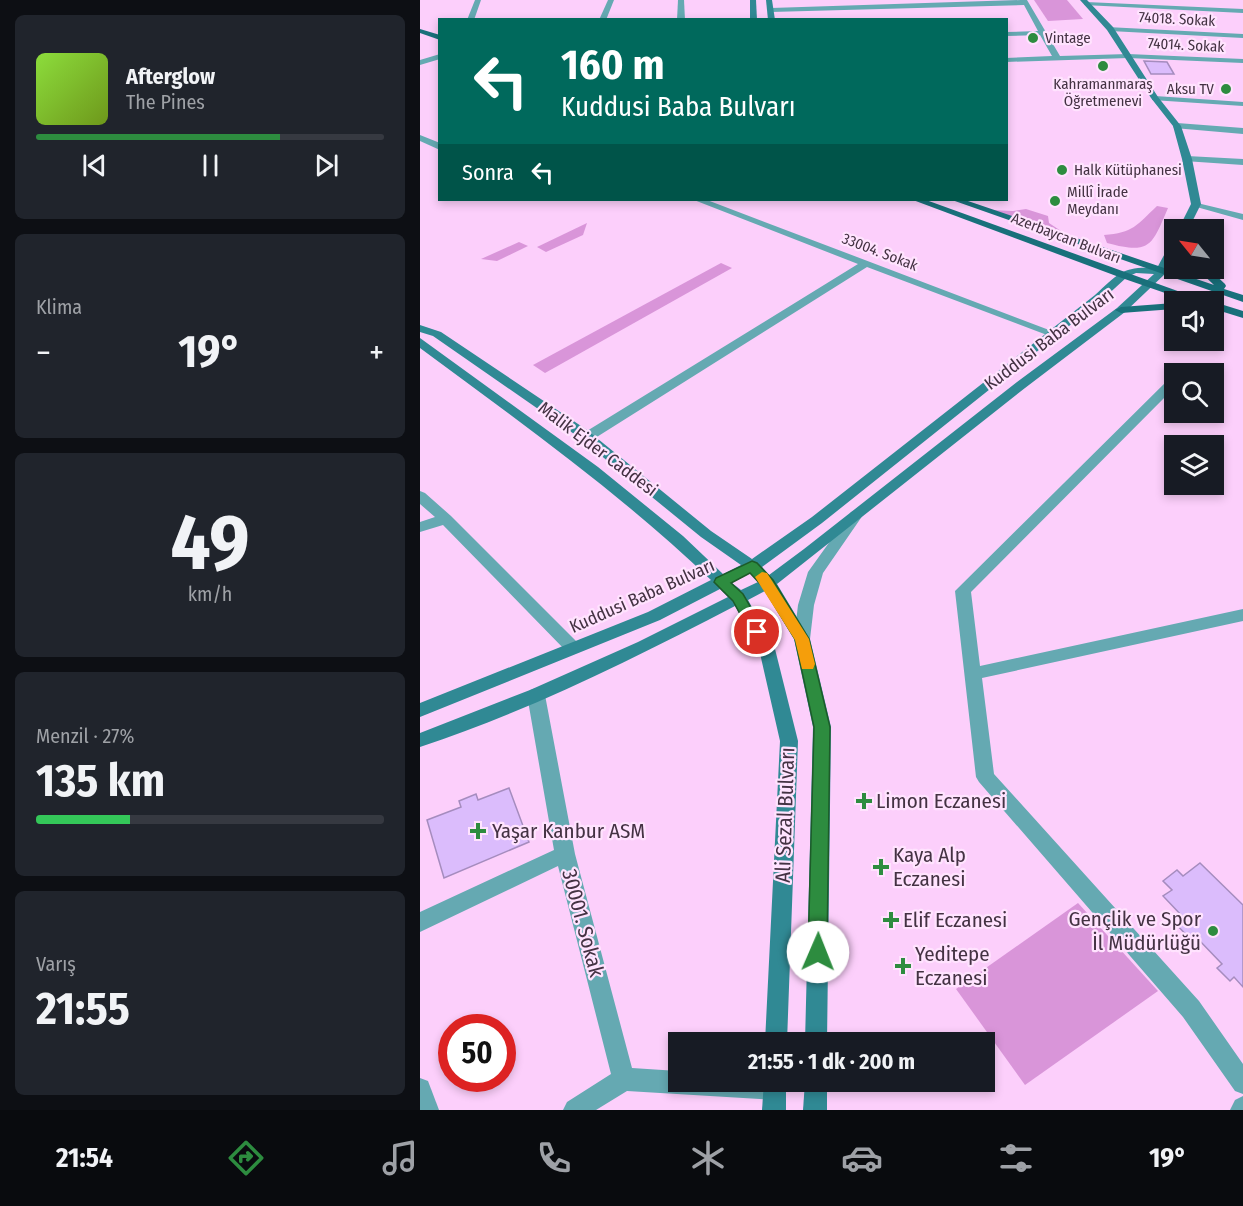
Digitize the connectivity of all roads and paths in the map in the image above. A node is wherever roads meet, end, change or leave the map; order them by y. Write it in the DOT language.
graph roads {
  1 [pos="478,0"];
  2 [pos="611,0"];
  3 [pos="681,0"];
  4 [pos="753,0"];
  5 [pos="769,0"];
  6 [pos="1025,2"];
  7 [pos="1085,2"];
  8 [pos="771,10"];
  9 [pos="1243,11"];
  10 [pos="471,18"];
  11 [pos="603,18"];
  12 [pos="681,18"];
  13 [pos="754,18"];
  14 [pos="772,18"];
  15 [pos="420,25"];
  16 [pos="1110,29"];
  17 [pos="438,30"];
  18 [pos="420,32"];
  19 [pos="1041,33"];
  20 [pos="1008,34"];
  21 [pos="1243,36"];
  22 [pos="438,37"];
  23 [pos="1128,56"];
  24 [pos="438,57"];
  25 [pos="1057,58"];
  26 [pos="1008,60"];
  27 [pos="1243,62"];
  28 [pos="420,63"];
  29 [pos="1155,98"];
  30 [pos="1243,104"];
  31 [pos="1177,126"];
  32 [pos="1243,131"];
  33 [pos="420,138"];
  34 [pos="438,146"];
  35 [pos="438,146"];
  36 [pos="420,152"];
  37 [pos="1187,159"];
  38 [pos="1243,162"];
  39 [pos="702,201"];
  40 [pos="921,201"];
  41 [pos="960,201"];
  42 [pos="1196,204"];
  43 [pos="1243,218"];
  44 [pos="1189,219"];
  45 [pos="867,263"];
  46 [pos="1164,265"];
  47 [pos="1161,271"];
  48 [pos="1123,275"];
  49 [pos="1210,279"];
  50 [pos="1149,284"];
  51 [pos="1170,291"];
  52 [pos="1241,298"];
  53 [pos="1164,307"];
  54 [pos="1224,308"];
  55 [pos="1121,310"];
  56 [pos="1224,311"];
  57 [pos="1243,314"];
  58 [pos="420,328"];
  59 [pos="1051,333"];
  60 [pos="420,342"];
  61 [pos="1164,391"];
  62 [pos="587,437"];
  63 [pos="420,496"];
  64 [pos="856,515"];
  65 [pos="446,519"];
  66 [pos="420,527"];
  67 [pos="752,566"];
  68 [pos="721,582"];
  69 [pos="768,583"];
  70 [pos="738,597"];
  71 [pos="1243,615"];
  72 [pos="802,639"];
  73 [pos="573,648"];
  74 [pos="973,674"];
  75 [pos="536,695"];
  76 [pos="420,710"];
  77 [pos="420,740"];
  78 [pos="565,854"];
  79 [pos="420,922"];
  80 [pos="777,1032"];
  81 [pos="816,1032"];
  82 [pos="624,1079"];
  83 [pos="1243,1083"];
  84 [pos="420,1089"];
  85 [pos="816,1092"];
  86 [pos="774,1094"];
  87 [pos="427,1110"];
  88 [pos="575,1110"];
  89 [pos="815,1110"];
  1 -- 10 [label="street"];
  2 -- 11 [label="street"];
  3 -- 12 [label="street"];
  4 -- 13 [label="main road"];
  5 -- 8 [label="main road"];
  6 -- 8 [label="street"];
  6 -- 19 [label="street"];
  7 -- 9 [label="street"];
  7 -- 16 [label="main road"];
  8 -- 14 [label="main road"];
  15 -- 17 [label="main road"];
  16 -- 21 [label="street, 74018. Sokak"];
  16 -- 23 [label="main road"];
  18 -- 22 [label="main road"];
  19 -- 20 [label="street"];
  19 -- 25 [label="street"];
  23 -- 25 [label="street, 74014. Sokak"];
  23 -- 27 [label="street, 74014. Sokak"];
  23 -- 29 [label="main road"];
  24 -- 28 [label="street"];
  25 -- 26 [label="street, 74014. Sokak"];
  29 -- 30 [label="street"];
  29 -- 31 [label="main road"];
  31 -- 32 [label="street"];
  31 -- 37 [label="main road"];
  33 -- 34 [label="street"];
  35 -- 36 [label="street"];
  37 -- 38 [label="street"];
  37 -- 42 [label="main road"];
  39 -- 45 [label="street, 33004. Sokak"];
  40 -- 48 [label="main road, Azerbaycan Bulvarı"];
  41 -- 47 [label="main road, Azerbaycan Bulvarı"];
  42 -- 43 [label="street"];
  42 -- 44 [label="main road"];
  45 -- 59 [label="street, 33004. Sokak"];
  45 -- 62 [label="street"];
  46 -- 47 [label="main road"];
  47 -- 48 [label="main road, Kuddusi Baba Bulvarı"];
  47 -- 50 [label="main road, Kuddusi Baba Bulvarı"];
  47 -- 52 [label="main road, Azerbaycan Bulvarı"];
  48 -- 50 [label="main road, Azerbaycan Bulvarı"];
  48 -- 59 [label="main road, Kuddusi Baba Bulvarı"];
  49 -- 52 [label="main road"];
  50 -- 51 [label="main road, Azerbaycan Bulvarı"];
  50 -- 55 [label="main road, Kuddusi Baba Bulvarı"];
  53 -- 55 [label="main road"];
  54 -- 57 [label="main road"];
  55 -- 64 [label="main road, Kuddusi Baba Bulvarı"];
  56 -- 57 [label="main road"];
  58 -- 62 [label="main road, Malik Ejder Caddesi"];
  59 -- 67 [label="main road, Kuddusi Baba Bulvarı"];
  60 -- 68 [label="main road, Malik Ejder Caddesi"];
  61 -- 74 [label="street"];
  62 -- 67 [label="main road, Malik Ejder Caddesi"];
  63 -- 65 [label="street"];
  64 -- 69 [label="main road, Kuddusi Baba Bulvarı"];
  64 -- 72 [label="street"];
  65 -- 66 [label="street"];
  65 -- 73 [label="street"];
  67 -- 68 [label="main road, Kuddusi Baba Bulvarı"];
  67 -- 69 [label="main road, Malik Ejder Caddesi"];
  68 -- 70 [label="main road, Malik Ejder Caddesi"];
  68 -- 73 [label="main road, Kuddusi Baba Bulvarı"];
  69 -- 70 [label="main road, Kuddusi Baba Bulvarı"];
  69 -- 72 [label="main road, Ali Sezal Bulvarı"];
  70 -- 75 [label="main road, Kuddusi Baba Bulvarı"];
  70 -- 80 [label="main road, Ali Sezal Bulvarı"];
  71 -- 74 [label="street"];
  72 -- 81 [label="main road, Ali Sezal Bulvarı"];
  73 -- 76 [label="main road, Kuddusi Baba Bulvarı"];
  74 -- 83 [label="street"];
  75 -- 77 [label="main road, Kuddusi Baba Bulvarı"];
  75 -- 78 [label="street, 30001. Sokak"];
  78 -- 79 [label="street"];
  78 -- 82 [label="street, 30001. Sokak"];
  82 -- 86 [label="street"];
  82 -- 88 [label="street"];
  84 -- 87 [label="street"];
  85 -- 89 [label="main road"];
}
